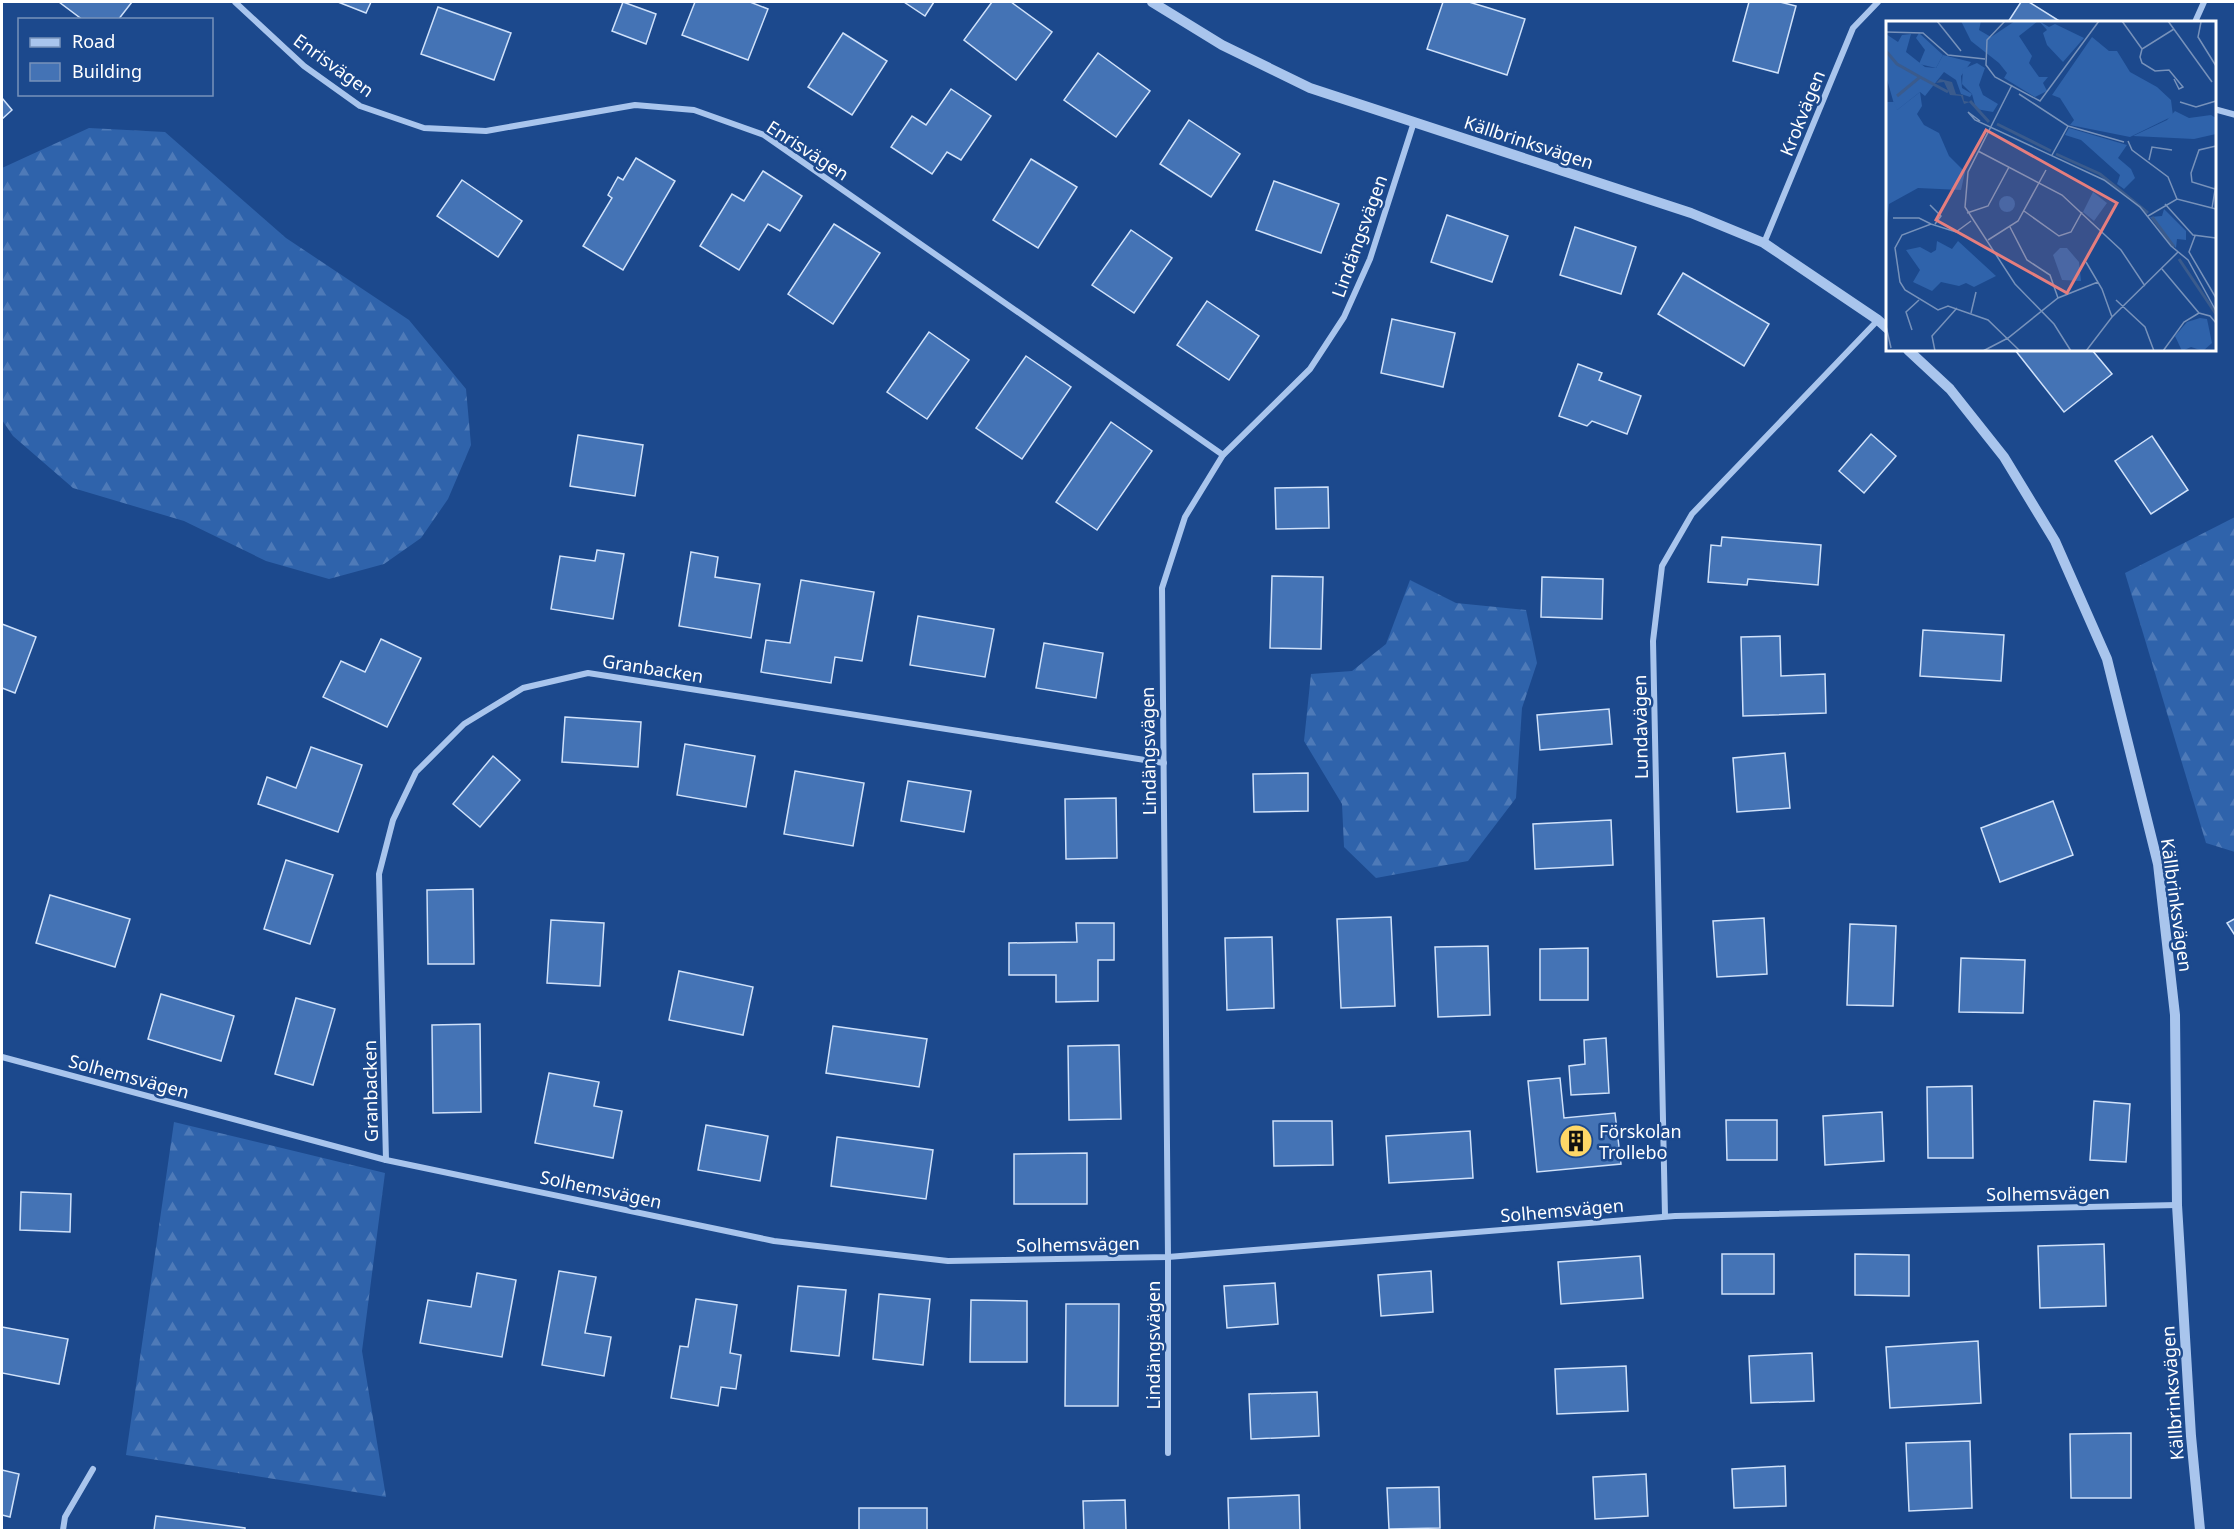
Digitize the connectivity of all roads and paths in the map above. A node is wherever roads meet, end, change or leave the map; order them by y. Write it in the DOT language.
graph roads {
  1 [pos="235,2"];
  2 [pos="1152,2"];
  3 [pos="1878,2"];
  4 [pos="2204,2"];
  5 [pos="2195,21"];
  6 [pos="2216,110"];
  7 [pos="2235,115"];
  8 [pos="1414,122"];
  9 [pos="1764,243"];
  10 [pos="1878,320"];
  11 [pos="1886,328"];
  12 [pos="1909,351"];
  13 [pos="1222,455"];
  14 [pos="1164,763"];
  15 [pos="2,1057"];
  16 [pos="386,1160"];
  17 [pos="2177,1205"];
  18 [pos="1665,1216"];
  19 [pos="1168,1257"];
  20 [pos="1168,1453"];
  21 [pos="93,1469"];
  22 [pos="63,1530"];
  23 [pos="2200,1530"];
  1 -- 13 [label="street, Enrisvägen"];
  2 -- 8 [label="street, Källbrinksvägen"];
  3 -- 9 [label="street, Krokvägen"];
  4 -- 5 [label="street"];
  6 -- 7 [label="street"];
  8 -- 9 [label="street, Källbrinksvägen"];
  8 -- 13 [label="street, Lindängsvägen"];
  9 -- 10 [label="street, Källbrinksvägen"];
  10 -- 11 [label="street, Källbrinksvägen"];
  10 -- 18 [label="street, Lundavägen"];
  12 -- 17 [label="street, Källbrinksvägen"];
  13 -- 14 [label="street, Lindängsvägen"];
  14 -- 16 [label="street, Granbacken"];
  14 -- 19 [label="street, Lindängsvägen"];
  15 -- 16 [label="street, Solhemsvägen"];
  16 -- 19 [label="street, Solhemsvägen"];
  17 -- 18 [label="street, Solhemsvägen"];
  17 -- 23 [label="street, Källbrinksvägen"];
  18 -- 19 [label="street, Solhemsvägen"];
  19 -- 20 [label="street, Lindängsvägen"];
  21 -- 22 [label="street"];
}
